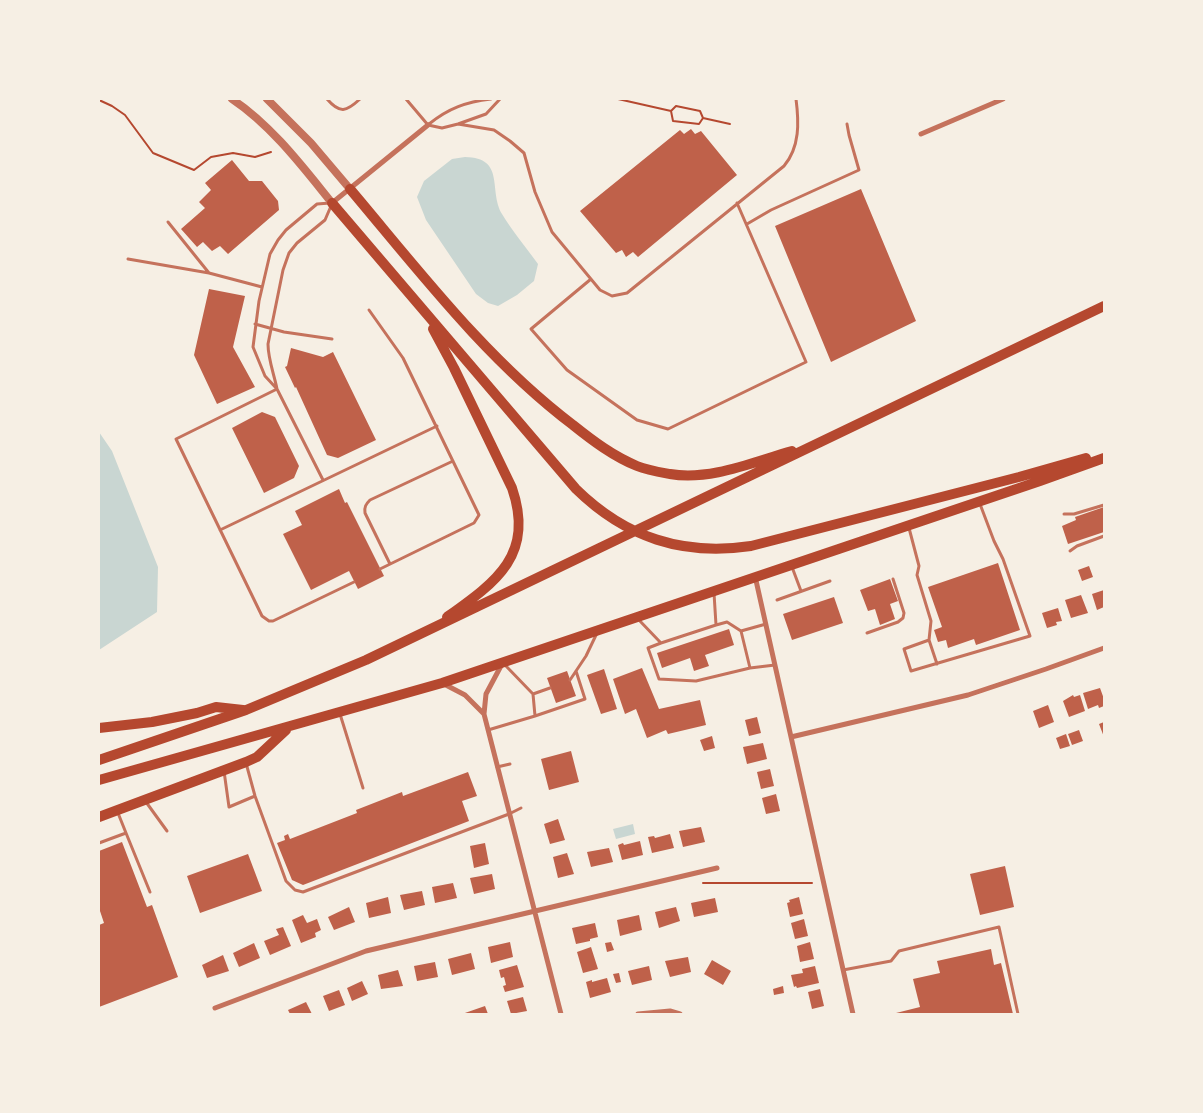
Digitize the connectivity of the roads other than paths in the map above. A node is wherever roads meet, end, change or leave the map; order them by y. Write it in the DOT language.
graph roads {
  1 [pos="232,99"];
  2 [pos="267,99"];
  3 [pos="327,99"];
  4 [pos="360,99"];
  5 [pos="406,99"];
  6 [pos="491,99"];
  7 [pos="500,99"];
  8 [pos="796,99"];
  9 [pos="1003,99"];
  10 [pos="428,124"];
  11 [pos="458,124"];
  12 [pos="848,124"];
  13 [pos="921,134"];
  14 [pos="350,189"];
  15 [pos="332,203"];
  16 [pos="737,203"];
  17 [pos="168,222"];
  18 [pos="747,224"];
  19 [pos="128,259"];
  20 [pos="209,274"];
  21 [pos="591,279"];
  22 [pos="262,287"];
  23 [pos="1104,306"];
  24 [pos="369,310"];
  25 [pos="423,310"];
  26 [pos="255,324"];
  27 [pos="270,328"];
  28 [pos="332,339"];
  29 [pos="276,390"];
  30 [pos="437,426"];
  31 [pos="819,443"];
  32 [pos="1104,453"];
  33 [pos="1104,458"];
  34 [pos="453,461"];
  35 [pos="323,480"];
  36 [pos="979,502"];
  37 [pos="1104,505"];
  38 [pos="1064,514"];
  39 [pos="908,525"];
  40 [pos="220,530"];
  41 [pos="1104,536"];
  42 [pos="1070,551"];
  43 [pos="390,564"];
  44 [pos="791,564"];
  45 [pos="380,569"];
  46 [pos="755,576"];
  47 [pos="892,579"];
  48 [pos="830,580"];
  49 [pos="354,582"];
  50 [pos="714,591"];
  51 [pos="801,591"];
  52 [pos="777,600"];
  53 [pos="636,617"];
  54 [pos="766,624"];
  55 [pos="716,625"];
  56 [pos="599,630"];
  57 [pos="427,631"];
  58 [pos="741,631"];
  59 [pos="867,633"];
  60 [pos="929,640"];
  61 [pos="661,643"];
  62 [pos="1104,648"];
  63 [pos="503,663"];
  64 [pos="775,664"];
  65 [pos="937,664"];
  66 [pos="750,668"];
  67 [pos="576,671"];
  68 [pos="570,680"];
  69 [pos="442,683"];
  70 [pos="550,688"];
  71 [pos="533,694"];
  72 [pos="246,710"];
  73 [pos="340,713"];
  74 [pos="484,714"];
  75 [pos="535,716"];
  76 [pos="99,728"];
  77 [pos="289,728"];
  78 [pos="488,730"];
  79 [pos="792,737"];
  80 [pos="99,760"];
  81 [pos="246,762"];
  82 [pos="510,764"];
  83 [pos="497,767"];
  84 [pos="224,771"];
  85 [pos="99,780"];
  86 [pos="363,788"];
  87 [pos="255,796"];
  88 [pos="144,800"];
  89 [pos="521,808"];
  90 [pos="117,810"];
  91 [pos="509,814"];
  92 [pos="99,816"];
  93 [pos="167,831"];
  94 [pos="126,833"];
  95 [pos="99,843"];
  96 [pos="717,868"];
  97 [pos="150,892"];
  98 [pos="534,911"];
  99 [pos="843,970"];
  100 [pos="215,1008"];
  101 [pos="560,1014"];
  102 [pos="638,1014"];
  103 [pos="680,1014"];
  104 [pos="853,1014"];
  105 [pos="1018,1014"];
  1 -- 15 [label="street"];
  2 -- 14 [label="street"];
  3 -- 4 [label="lane"];
  5 -- 10 [label="lane"];
  6 -- 10 [label="lane"];
  7 -- 11 [label="lane"];
  8 -- 16 [label="lane"];
  9 -- 13 [label="street"];
  10 -- 11 [label="lane"];
  10 -- 14 [label="street"];
  11 -- 21 [label="lane"];
  12 -- 18 [label="lane"];
  14 -- 15 [label="street"];
  14 -- 31 [label="highway"];
  15 -- 22 [label="lane"];
  15 -- 25 [label="highway"];
  15 -- 27 [label="lane"];
  16 -- 18 [label="lane"];
  16 -- 21 [label="lane"];
  17 -- 20 [label="lane"];
  18 -- 21 [label="lane"];
  19 -- 20 [label="lane"];
  20 -- 22 [label="lane"];
  22 -- 26 [label="lane"];
  23 -- 31 [label="highway"];
  24 -- 30 [label="lane"];
  25 -- 32 [label="highway"];
  25 -- 57 [label="highway"];
  26 -- 27 [label="lane"];
  26 -- 29 [label="lane"];
  27 -- 28 [label="lane"];
  27 -- 29 [label="lane"];
  29 -- 35 [label="lane"];
  29 -- 40 [label="lane"];
  30 -- 34 [label="lane"];
  30 -- 35 [label="lane"];
  31 -- 57 [label="highway"];
  33 -- 36 [label="highway"];
  34 -- 43 [label="lane"];
  34 -- 43 [label="lane"];
  35 -- 40 [label="lane"];
  36 -- 39 [label="highway"];
  36 -- 65 [label="lane"];
  37 -- 38 [label="lane"];
  39 -- 44 [label="highway"];
  39 -- 60 [label="lane"];
  40 -- 49 [label="lane"];
  41 -- 42 [label="lane"];
  43 -- 45 [label="lane"];
  44 -- 46 [label="highway"];
  44 -- 51 [label="lane"];
  46 -- 50 [label="highway"];
  46 -- 54 [label="street"];
  47 -- 59 [label="lane"];
  48 -- 51 [label="lane"];
  50 -- 53 [label="highway"];
  50 -- 55 [label="lane"];
  51 -- 52 [label="lane"];
  53 -- 56 [label="highway"];
  53 -- 61 [label="lane"];
  54 -- 58 [label="lane"];
  54 -- 64 [label="street"];
  55 -- 58 [label="lane"];
  55 -- 61 [label="lane"];
  56 -- 63 [label="highway"];
  56 -- 67 [label="lane"];
  57 -- 72 [label="highway"];
  58 -- 66 [label="lane"];
  60 -- 65 [label="lane"];
  60 -- 65 [label="lane"];
  61 -- 66 [label="lane"];
  62 -- 79 [label="street"];
  63 -- 69 [label="highway"];
  63 -- 71 [label="lane"];
  63 -- 74 [label="street"];
  64 -- 66 [label="lane"];
  64 -- 79 [label="street"];
  67 -- 68 [label="lane"];
  67 -- 75 [label="lane"];
  69 -- 73 [label="highway"];
  69 -- 74 [label="street"];
  70 -- 71 [label="lane"];
  71 -- 75 [label="lane"];
  72 -- 76 [label="highway"];
  72 -- 80 [label="highway"];
  73 -- 77 [label="highway"];
  73 -- 86 [label="lane"];
  74 -- 78 [label="street"];
  75 -- 78 [label="lane"];
  77 -- 81 [label="highway"];
  77 -- 85 [label="highway"];
  78 -- 83 [label="street"];
  79 -- 99 [label="street"];
  81 -- 84 [label="highway"];
  81 -- 87 [label="lane"];
  82 -- 83 [label="lane"];
  83 -- 91 [label="street"];
  84 -- 87 [label="lane"];
  84 -- 88 [label="highway"];
  87 -- 91 [label="lane"];
  88 -- 90 [label="highway"];
  88 -- 93 [label="lane"];
  89 -- 91 [label="lane"];
  90 -- 92 [label="highway"];
  90 -- 94 [label="lane"];
  91 -- 98 [label="street"];
  94 -- 95 [label="lane"];
  94 -- 97 [label="lane"];
  96 -- 98 [label="street"];
  98 -- 100 [label="street"];
  98 -- 101 [label="street"];
  99 -- 104 [label="street"];
  99 -- 105 [label="lane"];
  102 -- 103 [label="street"];
}
